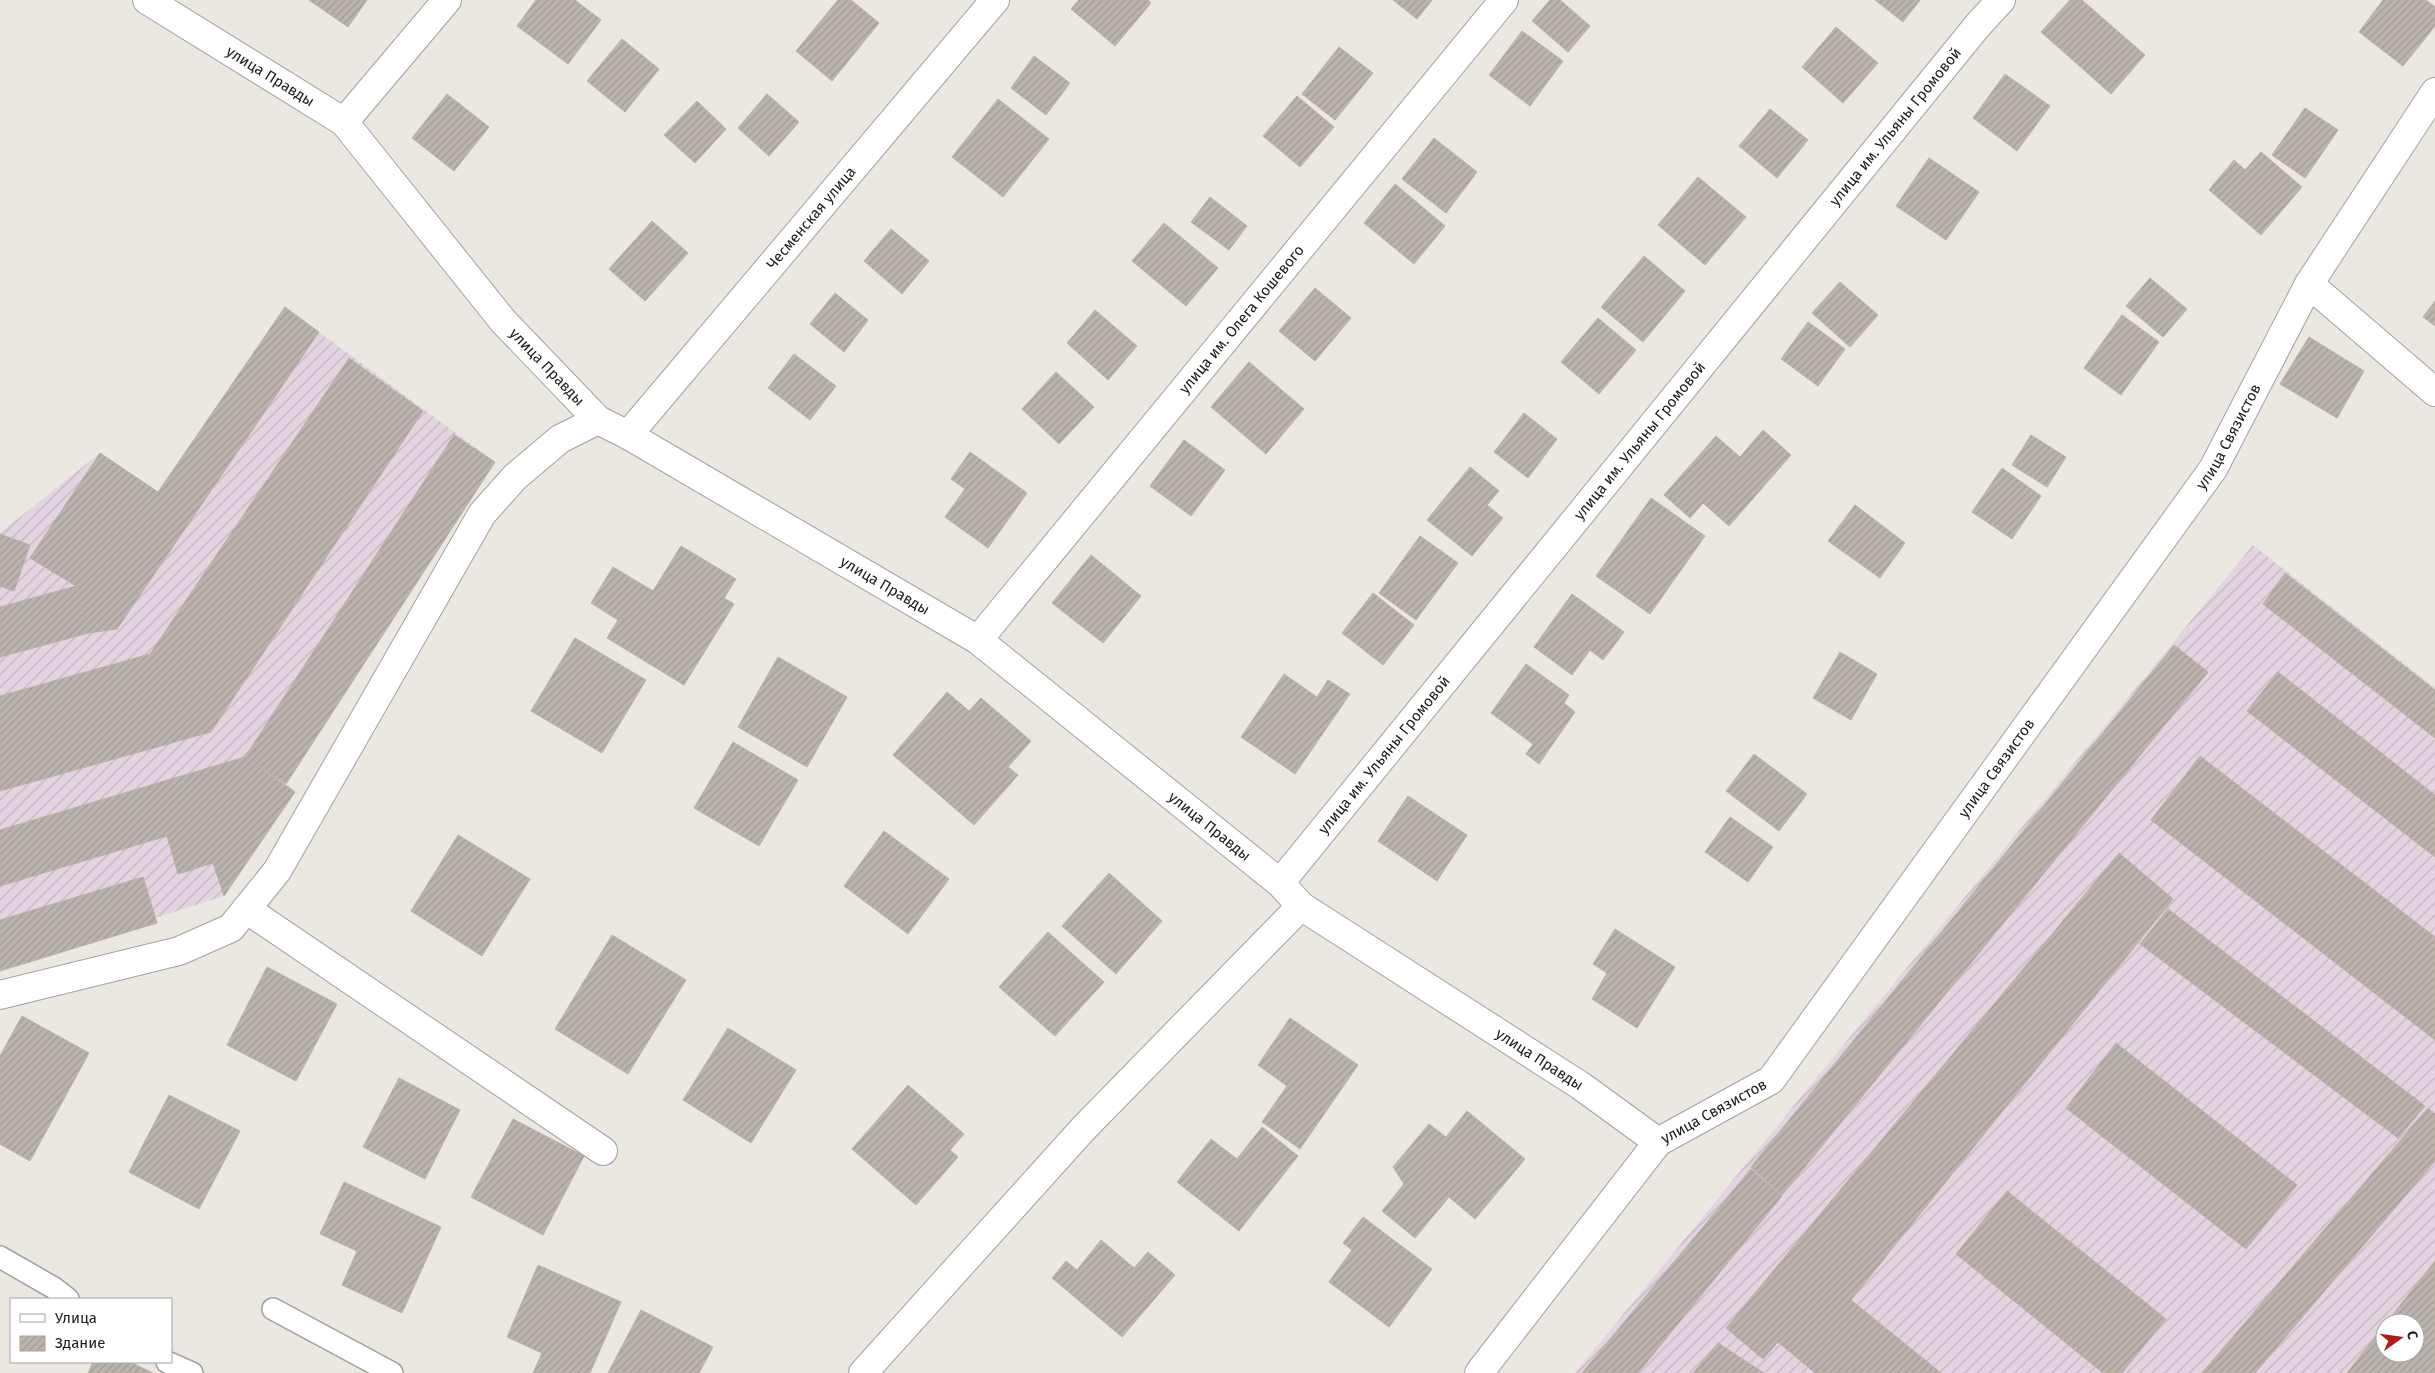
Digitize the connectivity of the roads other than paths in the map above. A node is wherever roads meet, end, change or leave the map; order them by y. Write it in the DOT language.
graph roads {
  1 [pos="147,0"];
  2 [pos="447,0"];
  3 [pos="995,0"];
  4 [pos="1504,0"];
  5 [pos="2001,0"];
  6 [pos="2435,92"];
  7 [pos="344,122"];
  8 [pos="2309,284"];
  9 [pos="2435,392"];
  10 [pos="598,420"];
  11 [pos="628,435"];
  12 [pos="978,640"];
  13 [pos="1280,883"];
  14 [pos="1301,906"];
  15 [pos="246,909"];
  16 [pos="0,995"];
  17 [pos="1658,1142"];
  18 [pos="603,1151"];
  19 [pos="0,1257"];
  20 [pos="67,1298"];
  21 [pos="273,1308"];
  22 [pos="169,1363"];
  23 [pos="192,1373"];
  24 [pos="392,1373"];
  25 [pos="863,1373"];
  26 [pos="1479,1373"];
  1 -- 7 [label="street, улица Правды"];
  2 -- 7 [label="street"];
  3 -- 11 [label="street, Чесменская улица"];
  4 -- 12 [label="street, улица им. Олега Кошевого"];
  5 -- 13 [label="street, улица им. Ульяны Громовой"];
  6 -- 8 [label="street, улица Связистов"];
  7 -- 10 [label="street, улица Правды"];
  8 -- 9 [label="street"];
  8 -- 17 [label="street, улица Связистов"];
  10 -- 11 [label="street, улица Правды"];
  10 -- 15 [label="street"];
  11 -- 12 [label="street, улица Правды"];
  12 -- 13 [label="street, улица Правды"];
  13 -- 14 [label="street, улица Правды"];
  14 -- 17 [label="street, улица Правды"];
  14 -- 25 [label="street"];
  15 -- 16 [label="street"];
  15 -- 18 [label="street"];
  17 -- 26 [label="street, улица Связистов"];
  19 -- 20 [label="lane"];
  21 -- 24 [label="lane"];
  22 -- 23 [label="lane"];
}
